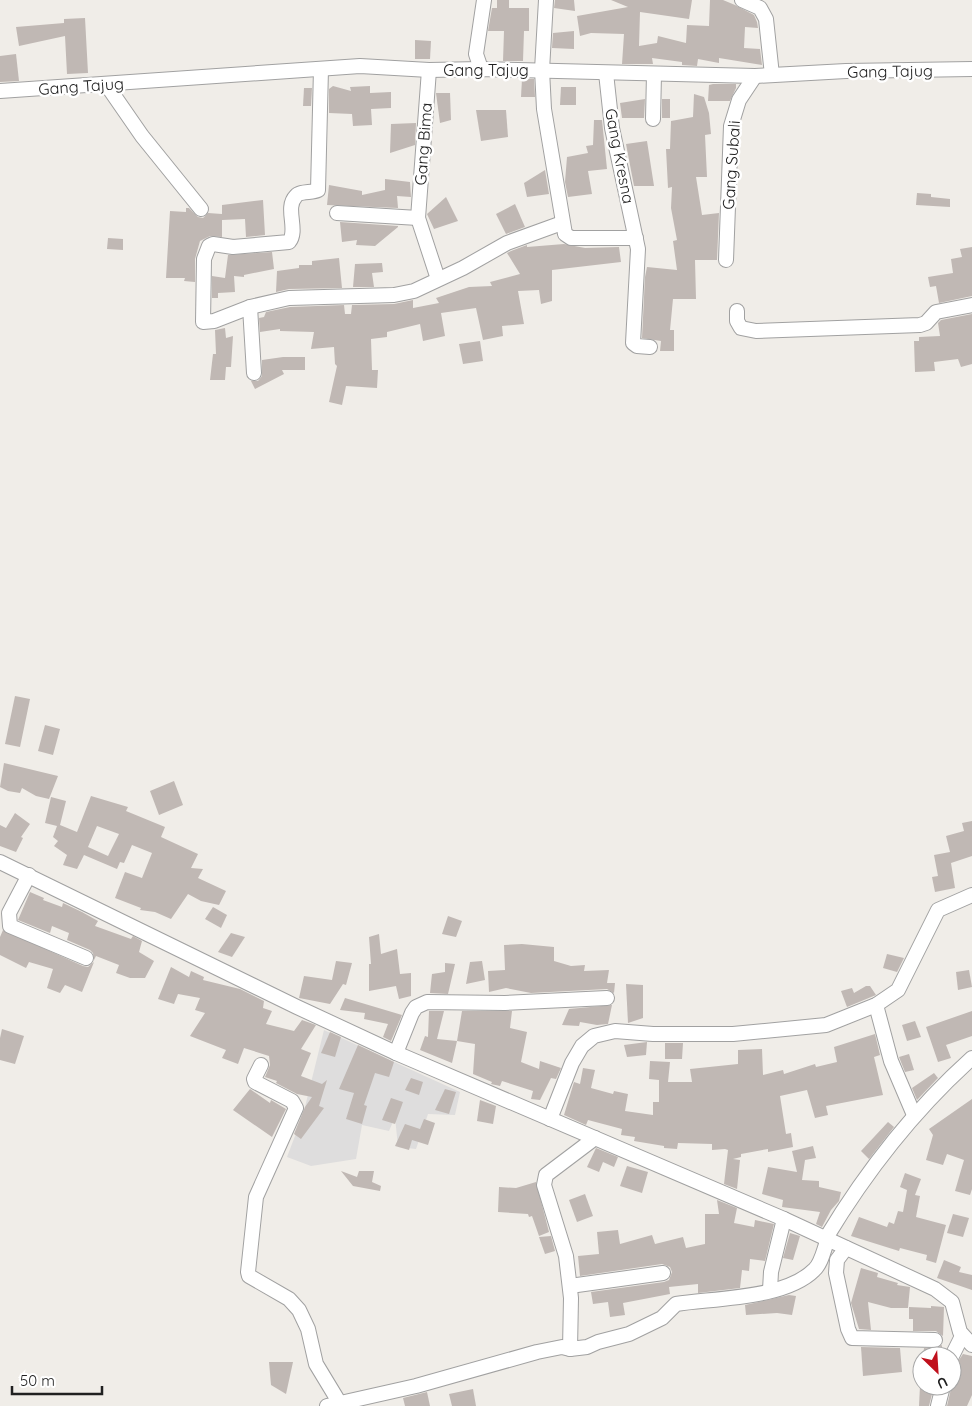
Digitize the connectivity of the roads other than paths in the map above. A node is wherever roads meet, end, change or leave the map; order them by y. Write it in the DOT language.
graph roads {
  1 [pos="484,0"];
  2 [pos="546,0"];
  3 [pos="742,0"];
  4 [pos="321,69"];
  5 [pos="481,69"];
  6 [pos="972,69"];
  7 [pos="428,70"];
  8 [pos="542,70"];
  9 [pos="606,74"];
  10 [pos="654,74"];
  11 [pos="772,75"];
  12 [pos="755,76"];
  13 [pos="106,84"];
  14 [pos="0,91"];
  15 [pos="652,119"];
  16 [pos="202,209"];
  17 [pos="337,212"];
  18 [pos="418,218"];
  19 [pos="562,223"];
  20 [pos="636,238"];
  21 [pos="726,260"];
  22 [pos="438,279"];
  23 [pos="972,305"];
  24 [pos="250,307"];
  25 [pos="737,311"];
  26 [pos="650,347"];
  27 [pos="254,373"];
  28 [pos="0,862"];
  29 [pos="29,875"];
  30 [pos="972,895"];
  31 [pos="86,958"];
  32 [pos="607,998"];
  33 [pos="876,1005"];
  34 [pos="396,1053"];
  35 [pos="972,1058"];
  36 [pos="261,1065"];
  37 [pos="914,1115"];
  38 [pos="550,1119"];
  39 [pos="595,1138"];
  40 [pos="784,1219"];
  41 [pos="828,1239"];
  42 [pos="845,1247"];
  43 [pos="662,1273"];
  44 [pos="770,1280"];
  45 [pos="570,1286"];
  46 [pos="935,1340"];
  47 [pos="967,1341"];
  48 [pos="570,1349"];
  49 [pos="333,1404"];
  1 -- 5 [label="street"];
  2 -- 8 [label="street"];
  3 -- 11 [label="street"];
  4 -- 7 [label="street, Gang Tajug"];
  4 -- 13 [label="street, Gang Tajug"];
  4 -- 24 [label="street"];
  5 -- 7 [label="street, Gang Tajug"];
  5 -- 8 [label="street, Gang Tajug"];
  6 -- 11 [label="street, Gang Tajug"];
  7 -- 18 [label="street, Gang Bima"];
  8 -- 9 [label="street, Gang Tajug"];
  8 -- 19 [label="street"];
  9 -- 10 [label="street, Gang Tajug"];
  9 -- 20 [label="street, Gang Kresna"];
  10 -- 12 [label="street, Gang Tajug"];
  10 -- 15 [label="street"];
  11 -- 12 [label="street, Gang Tajug"];
  12 -- 21 [label="street, Gang Subali"];
  13 -- 14 [label="street, Gang Tajug"];
  13 -- 16 [label="street"];
  17 -- 18 [label="street"];
  18 -- 22 [label="street"];
  19 -- 20 [label="street"];
  19 -- 22 [label="street"];
  20 -- 26 [label="street, Gang Kresna"];
  22 -- 24 [label="street"];
  23 -- 25 [label="street"];
  24 -- 27 [label="street"];
  28 -- 29 [label="street"];
  29 -- 31 [label="street"];
  29 -- 34 [label="street"];
  30 -- 33 [label="street"];
  32 -- 34 [label="street"];
  33 -- 37 [label="street"];
  33 -- 38 [label="street"];
  34 -- 38 [label="street"];
  35 -- 37 [label="street"];
  36 -- 49 [label="street"];
  37 -- 41 [label="street"];
  38 -- 39 [label="street"];
  39 -- 40 [label="street"];
  39 -- 45 [label="street"];
  40 -- 41 [label="street"];
  40 -- 44 [label="street"];
  41 -- 42 [label="street"];
  41 -- 44 [label="street"];
  42 -- 46 [label="street"];
  42 -- 47 [label="street"];
  43 -- 45 [label="street"];
  44 -- 48 [label="street"];
  45 -- 48 [label="street"];
  48 -- 49 [label="street"];
}
